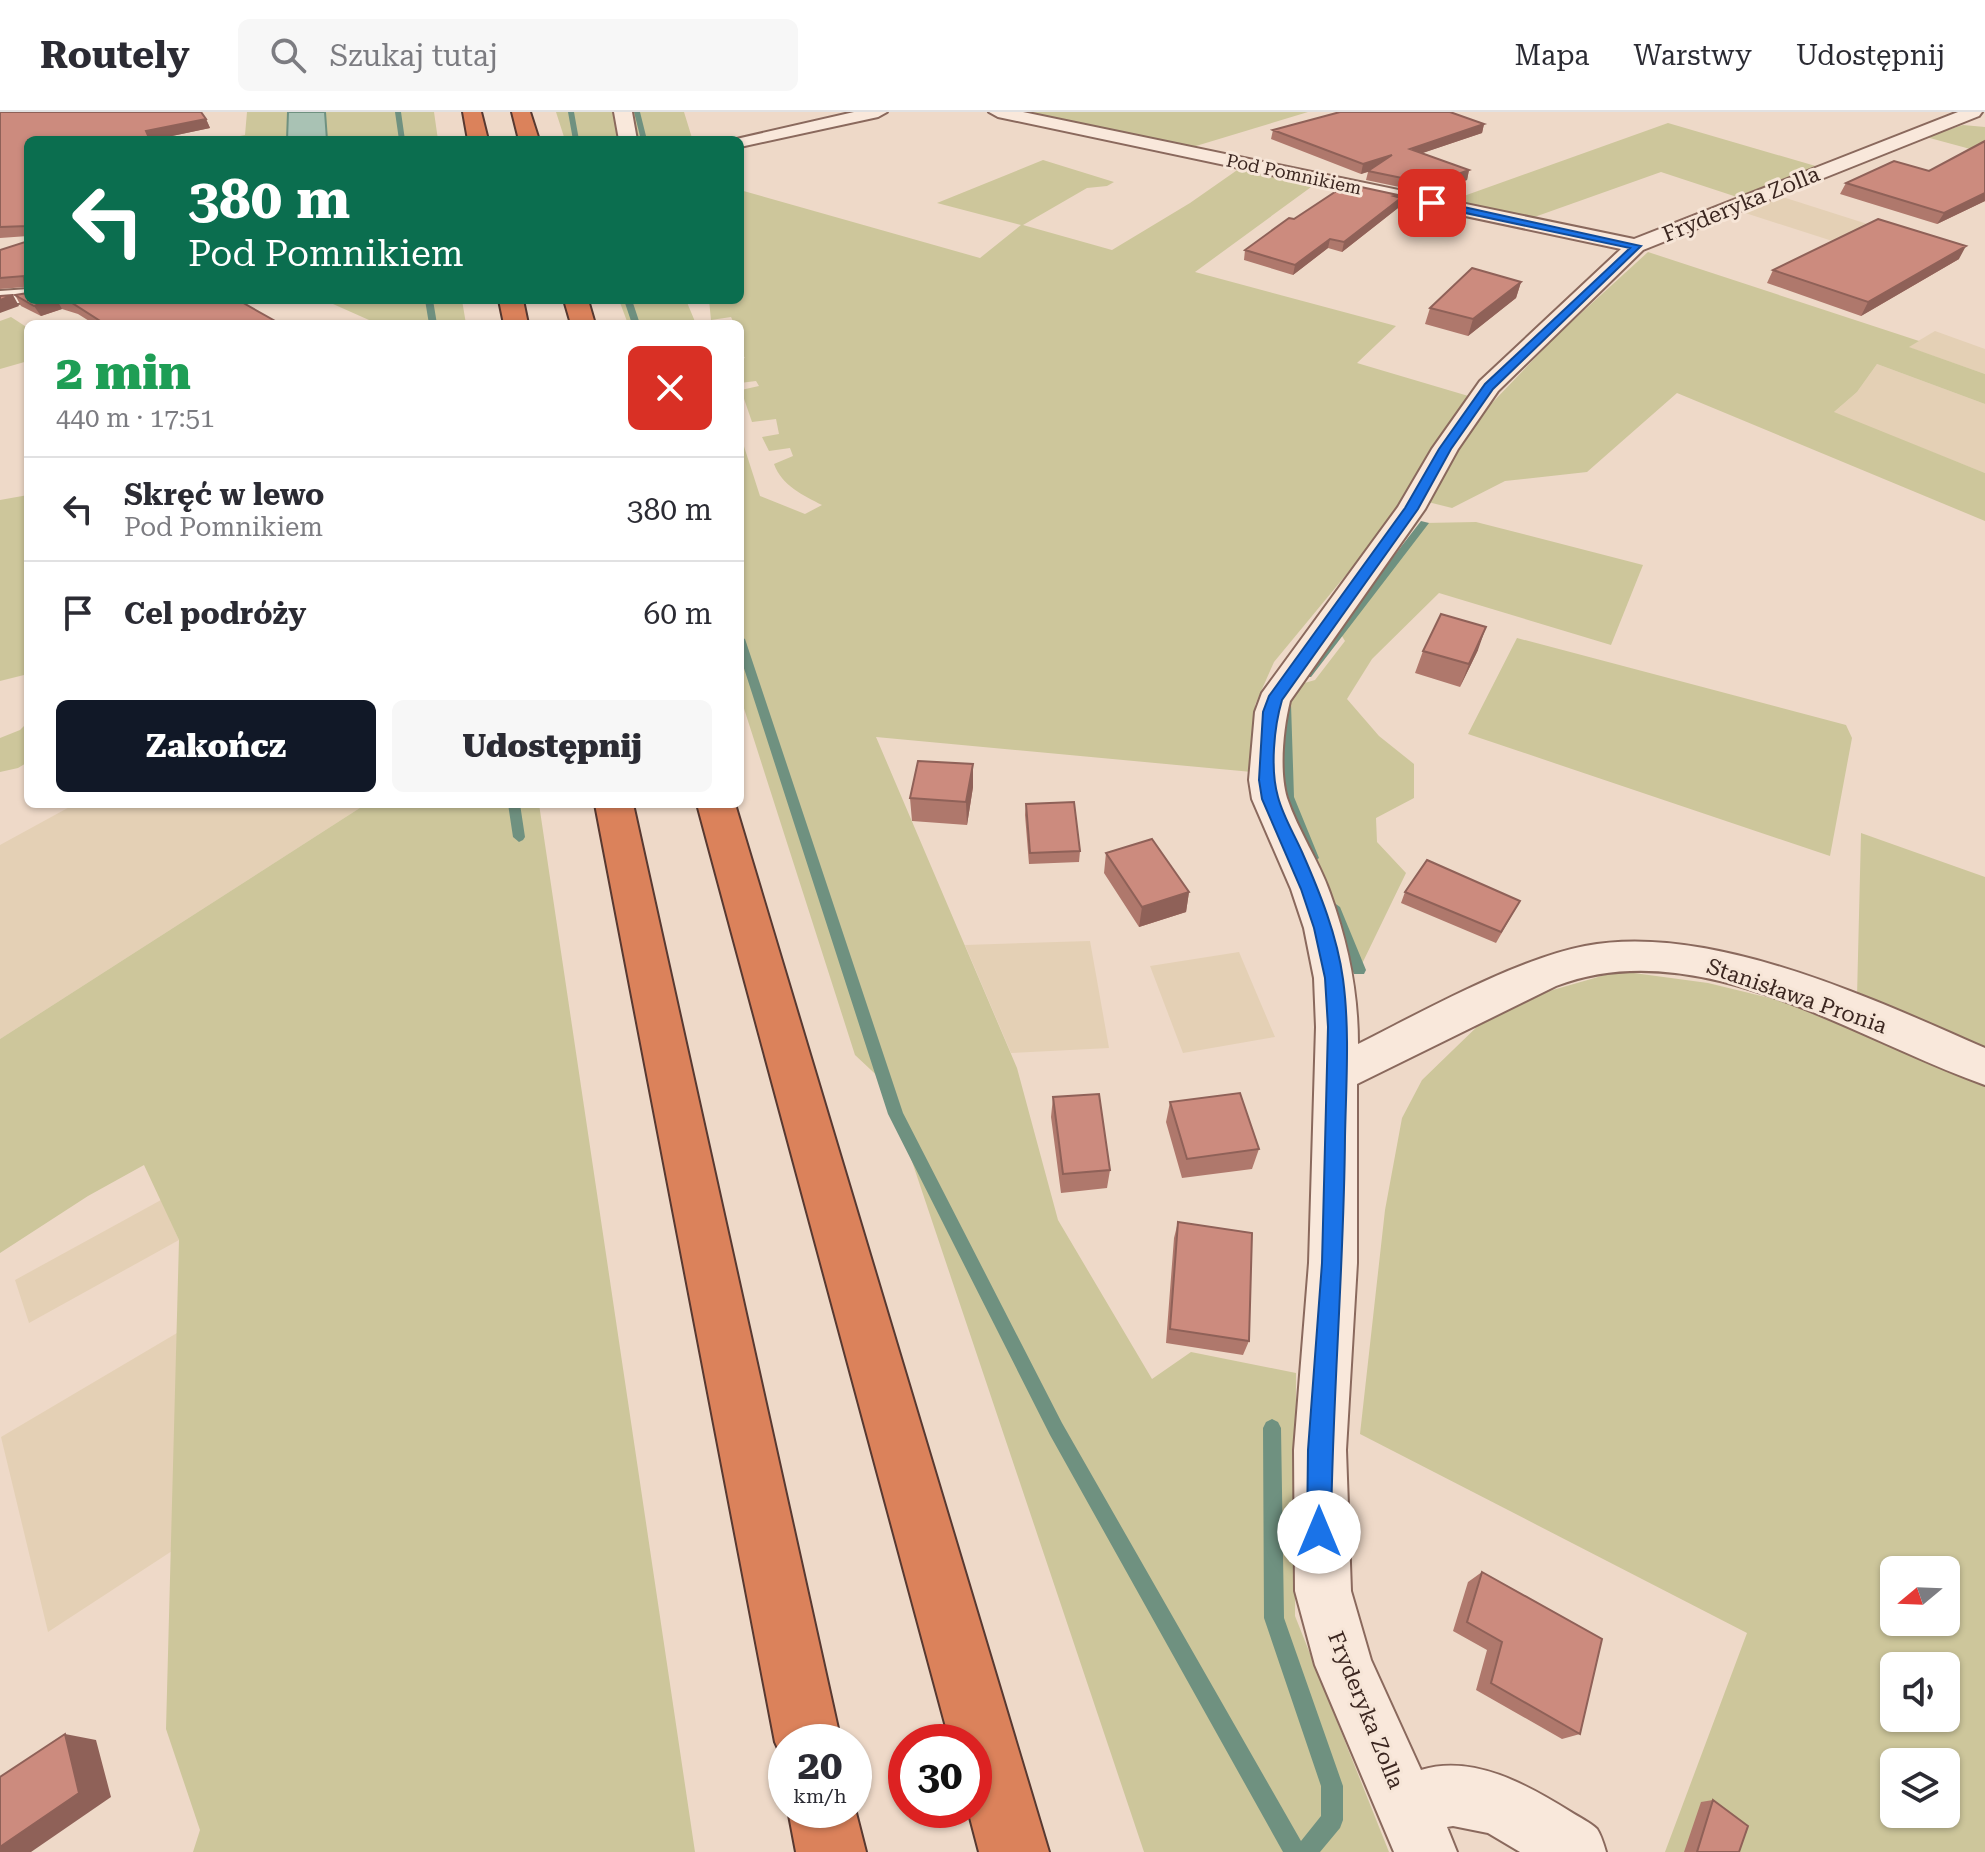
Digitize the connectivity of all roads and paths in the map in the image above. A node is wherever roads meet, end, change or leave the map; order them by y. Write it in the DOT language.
graph roads {
  1 [pos="472,112"];
  2 [pos="521,112"];
  3 [pos="623,112"];
  4 [pos="878,112"];
  5 [pos="998,112"];
  6 [pos="1973,112"];
  7 [pos="477,136"];
  8 [pos="528,136"];
  9 [pos="627,136"];
  10 [pos="744,141"];
  11 [pos="1636,246"];
  12 [pos="24,296"];
  13 [pos="0,298"];
  14 [pos="615,808"];
  15 [pos="717,808"];
  16 [pos="1985,1067"];
  17 [pos="1339,1073"];
  18 [pos="804,1724"];
  19 [pos="826,1828"];
  20 [pos="1415,1828"];
  21 [pos="831,1852"];
  22 [pos="1014,1852"];
  23 [pos="1575,1852"];
  1 -- 7 [label="highway"];
  2 -- 8 [label="highway"];
  3 -- 9 [label="street"];
  4 -- 10 [label="street"];
  5 -- 11 [label="street, Pod Pomnikiem"];
  6 -- 11 [label="street, Fryderyka Zolla"];
  11 -- 17 [label="street, Fryderyka Zolla"];
  12 -- 13 [label="street"];
  14 -- 18 [label="highway"];
  15 -- 22 [label="highway"];
  16 -- 17 [label="street, Stanisława Pronia"];
  17 -- 20 [label="street, Fryderyka Zolla"];
  19 -- 21 [label="highway"];
  20 -- 23 [label="street"];
}
